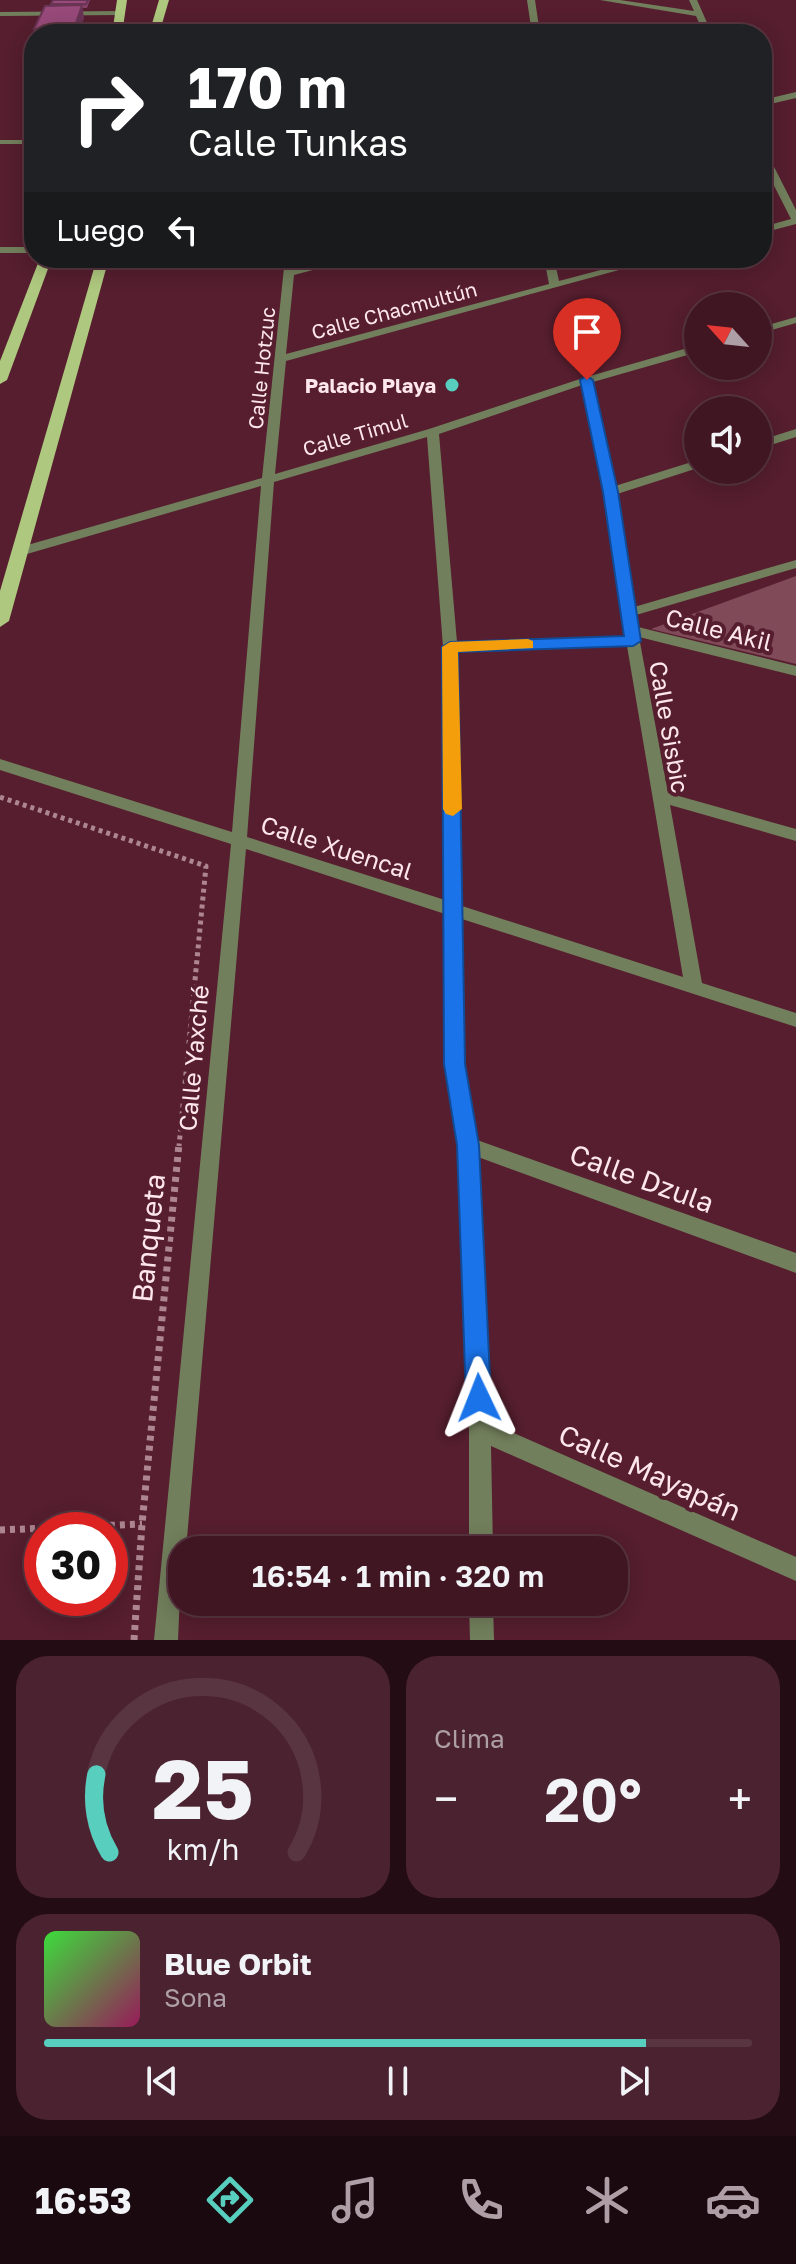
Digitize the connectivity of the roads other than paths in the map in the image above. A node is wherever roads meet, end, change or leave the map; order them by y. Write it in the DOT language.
graph roads {
  1 [pos="122,0"];
  2 [pos="164,0"];
  3 [pos="531,0"];
  4 [pos="604,0"];
  5 [pos="693,0"];
  6 [pos="121,13"];
  7 [pos="0,14"];
  8 [pos="699,14"];
  9 [pos="119,24"];
  10 [pos="157,24"];
  11 [pos="535,24"];
  12 [pos="704,24"];
  13 [pos="796,95"];
  14 [pos="772,101"];
  15 [pos="0,142"];
  16 [pos="24,142"];
  17 [pos="772,176"];
  18 [pos="796,220"];
  19 [pos="772,227"];
  20 [pos="0,250"];
  21 [pos="24,250"];
  22 [pos="42,268"];
  23 [pos="100,268"];
  24 [pos="289,268"];
  25 [pos="310,268"];
  26 [pos="551,268"];
  27 [pos="620,268"];
  28 [pos="289,273"];
  29 [pos="555,285"];
  30 [pos="796,320"];
  31 [pos="772,327"];
  32 [pos="684,352"];
  33 [pos="279,359"];
  34 [pos="0,380"];
  35 [pos="587,380"];
  36 [pos="433,432"];
  37 [pos="796,433"];
  38 [pos="772,441"];
  39 [pos="684,468"];
  40 [pos="268,481"];
  41 [pos="610,492"];
  42 [pos="22,551"];
  43 [pos="796,564"];
  44 [pos="628,613"];
  45 [pos="0,621"];
  46 [pos="632,635"];
  47 [pos="450,647"];
  48 [pos="796,671"];
  49 [pos="0,764"];
  50 [pos="661,797"];
  51 [pos="796,835"];
  52 [pos="239,841"];
  53 [pos="454,910"];
  54 [pos="694,988"];
  55 [pos="796,1020"];
  56 [pos="468,1145"];
  57 [pos="796,1263"];
  58 [pos="480,1430"];
  59 [pos="481,1536"];
  60 [pos="796,1569"];
  61 [pos="481,1616"];
  62 [pos="166,1640"];
  63 [pos="482,1640"];
  1 -- 6 [label="main road"];
  2 -- 10 [label="main road"];
  3 -- 11 [label="street"];
  4 -- 8 [label="street"];
  5 -- 8 [label="street"];
  6 -- 7 [label="street"];
  6 -- 9 [label="main road"];
  8 -- 12 [label="street"];
  13 -- 14 [label="street"];
  15 -- 16 [label="lane"];
  17 -- 18 [label="street"];
  18 -- 19 [label="street"];
  20 -- 21 [label="street"];
  22 -- 34 [label="main road"];
  23 -- 42 [label="main road"];
  24 -- 28 [label="street, Calle Hotzuc"];
  25 -- 28 [label="street"];
  26 -- 29 [label="street"];
  27 -- 29 [label="street, Calle Chacmultún"];
  28 -- 33 [label="street, Calle Hotzuc"];
  29 -- 33 [label="street, Calle Chacmultún"];
  30 -- 31 [label="street"];
  32 -- 35 [label="street, Calle Timul"];
  33 -- 40 [label="street, Calle Hotzuc"];
  35 -- 36 [label="street, Calle Timul"];
  35 -- 41 [label="street, Calle Sisbic"];
  36 -- 40 [label="street, Calle Timul"];
  36 -- 47 [label="street"];
  37 -- 38 [label="street"];
  39 -- 41 [label="street"];
  40 -- 42 [label="street, Calle Timul"];
  40 -- 52 [label="street, Calle Yaxché"];
  41 -- 44 [label="street, Calle Sisbic"];
  42 -- 45 [label="main road"];
  43 -- 44 [label="street"];
  44 -- 46 [label="street, Calle Sisbic"];
  46 -- 47 [label="street, Calle Akil"];
  46 -- 48 [label="street, Calle Akil"];
  46 -- 50 [label="street, Calle Sisbic"];
  47 -- 53 [label="street"];
  49 -- 52 [label="street, Calle Xuencal"];
  50 -- 51 [label="street"];
  50 -- 54 [label="street, Calle Sisbic"];
  52 -- 53 [label="street, Calle Xuencal"];
  52 -- 62 [label="street, Calle Yaxché"];
  53 -- 54 [label="street, Calle Xuencal"];
  53 -- 56 [label="street"];
  54 -- 55 [label="street, Calle Xuencal"];
  56 -- 57 [label="street, Calle Dzula"];
  56 -- 58 [label="street"];
  58 -- 59 [label="street"];
  58 -- 60 [label="street, Calle Mayapán"];
  61 -- 63 [label="street"];
}
